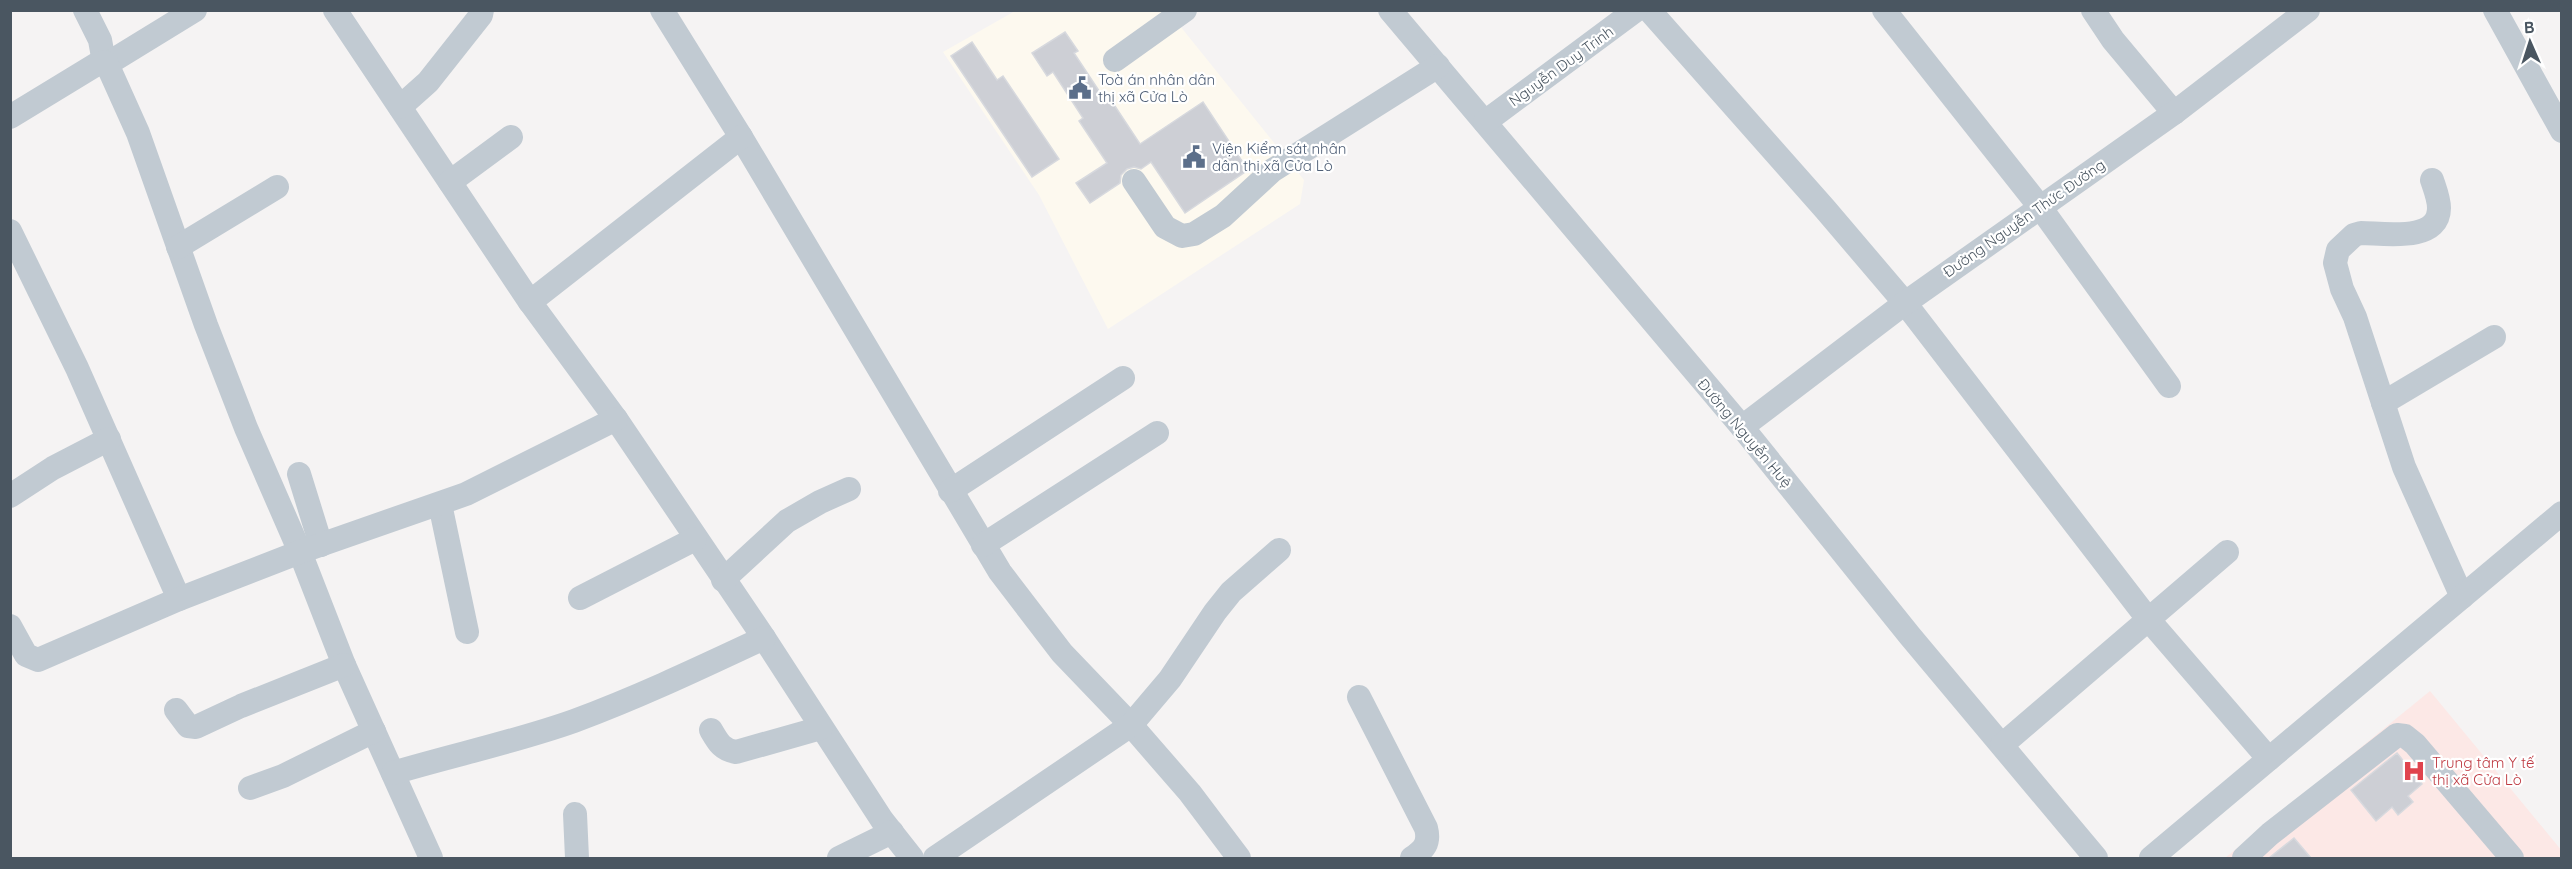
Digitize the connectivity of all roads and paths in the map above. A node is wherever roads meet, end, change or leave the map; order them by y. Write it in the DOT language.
graph roads {
  1 [pos="85,10"];
  2 [pos="195,10"];
  3 [pos="336,10"];
  4 [pos="482,10"];
  5 [pos="662,10"];
  6 [pos="1185,10"];
  7 [pos="1390,10"];
  8 [pos="1636,10"];
  9 [pos="1649,10"];
  10 [pos="1884,10"];
  11 [pos="2093,10"];
  12 [pos="2308,10"];
  13 [pos="2495,10"];
  14 [pos="1115,60"];
  15 [pos="105,63"];
  16 [pos="1438,66"];
  17 [pos="400,107"];
  18 [pos="2174,113"];
  19 [pos="10,117"];
  20 [pos="1485,122"];
  21 [pos="2562,131"];
  22 [pos="511,137"];
  23 [pos="741,137"];
  24 [pos="2432,180"];
  25 [pos="1134,181"];
  26 [pos="450,182"];
  27 [pos="278,187"];
  28 [pos="2040,207"];
  29 [pos="10,231"];
  30 [pos="178,247"];
  31 [pos="530,302"];
  32 [pos="1905,303"];
  33 [pos="2494,337"];
  34 [pos="1123,378"];
  35 [pos="2169,386"];
  36 [pos="2383,403"];
  37 [pos="616,419"];
  38 [pos="1742,427"];
  39 [pos="1156,433"];
  40 [pos="109,439"];
  41 [pos="299,474"];
  42 [pos="849,489"];
  43 [pos="950,491"];
  44 [pos="10,496"];
  45 [pos="440,504"];
  46 [pos="2562,513"];
  47 [pos="695,539"];
  48 [pos="983,545"];
  49 [pos="311,549"];
  50 [pos="1279,550"];
  51 [pos="2227,552"];
  52 [pos="723,580"];
  53 [pos="2462,597"];
  54 [pos="580,598"];
  55 [pos="179,599"];
  56 [pos="2148,619"];
  57 [pos="10,626"];
  58 [pos="467,632"];
  59 [pos="764,638"];
  60 [pos="344,665"];
  61 [pos="1359,697"];
  62 [pos="176,710"];
  63 [pos="1131,725"];
  64 [pos="821,728"];
  65 [pos="711,730"];
  66 [pos="374,731"];
  67 [pos="2002,745"];
  68 [pos="2269,759"];
  69 [pos="393,773"];
  70 [pos="250,788"];
  71 [pos="575,814"];
  72 [pos="892,832"];
  73 [pos="431,858"];
  74 [pos="577,858"];
  75 [pos="839,858"];
  76 [pos="912,858"];
  77 [pos="935,858"];
  78 [pos="1239,858"];
  79 [pos="1412,858"];
  80 [pos="2096,858"];
  81 [pos="2151,858"];
  82 [pos="2244,858"];
  83 [pos="2512,858"];
  1 -- 15 [label="street"];
  2 -- 15 [label="street"];
  3 -- 17 [label="street"];
  4 -- 17 [label="street"];
  5 -- 23 [label="street"];
  6 -- 14 [label="street"];
  7 -- 16 [label="street, Đường Nguyễn Huệ"];
  8 -- 20 [label="street, Nguyễn Duy Trinh"];
  9 -- 32 [label="street"];
  10 -- 28 [label="street"];
  11 -- 18 [label="street"];
  12 -- 18 [label="street, Đường Nguyễn Thức Đường"];
  13 -- 21 [label="street"];
  15 -- 19 [label="street"];
  15 -- 30 [label="street"];
  16 -- 20 [label="street, Đường Nguyễn Huệ"];
  16 -- 25 [label="street"];
  17 -- 26 [label="street"];
  18 -- 28 [label="street, Đường Nguyễn Thức Đường"];
  20 -- 38 [label="street, Đường Nguyễn Huệ"];
  22 -- 26 [label="street"];
  23 -- 31 [label="street"];
  23 -- 43 [label="street"];
  24 -- 36 [label="street"];
  26 -- 31 [label="street"];
  27 -- 30 [label="street"];
  28 -- 32 [label="street, Đường Nguyễn Thức Đường"];
  28 -- 35 [label="street"];
  29 -- 40 [label="street"];
  30 -- 49 [label="street"];
  31 -- 37 [label="street"];
  32 -- 38 [label="street, Đường Nguyễn Thức Đường"];
  32 -- 56 [label="street"];
  33 -- 36 [label="street"];
  34 -- 43 [label="street"];
  36 -- 53 [label="street"];
  37 -- 45 [label="street"];
  37 -- 47 [label="street"];
  38 -- 67 [label="street, Đường Nguyễn Huệ"];
  39 -- 48 [label="street"];
  40 -- 44 [label="street"];
  40 -- 55 [label="street"];
  41 -- 49 [label="street"];
  42 -- 52 [label="street"];
  43 -- 48 [label="street"];
  45 -- 49 [label="street"];
  45 -- 58 [label="street"];
  46 -- 53 [label="street"];
  47 -- 52 [label="street"];
  47 -- 54 [label="street"];
  48 -- 63 [label="street"];
  49 -- 55 [label="street"];
  49 -- 60 [label="street"];
  50 -- 63 [label="street"];
  51 -- 56 [label="street"];
  52 -- 59 [label="street"];
  53 -- 68 [label="street"];
  55 -- 57 [label="street"];
  56 -- 67 [label="street"];
  56 -- 68 [label="street"];
  59 -- 64 [label="street"];
  59 -- 69 [label="street"];
  60 -- 62 [label="street"];
  60 -- 66 [label="street"];
  61 -- 79 [label="street"];
  63 -- 77 [label="street"];
  63 -- 78 [label="street"];
  64 -- 65 [label="street"];
  64 -- 72 [label="street"];
  66 -- 69 [label="street"];
  66 -- 70 [label="street"];
  67 -- 80 [label="street, Đường Nguyễn Huệ"];
  68 -- 81 [label="street"];
  69 -- 73 [label="street"];
  71 -- 74 [label="street"];
  72 -- 75 [label="street"];
  72 -- 76 [label="street"];
  82 -- 83 [label="street"];
}
